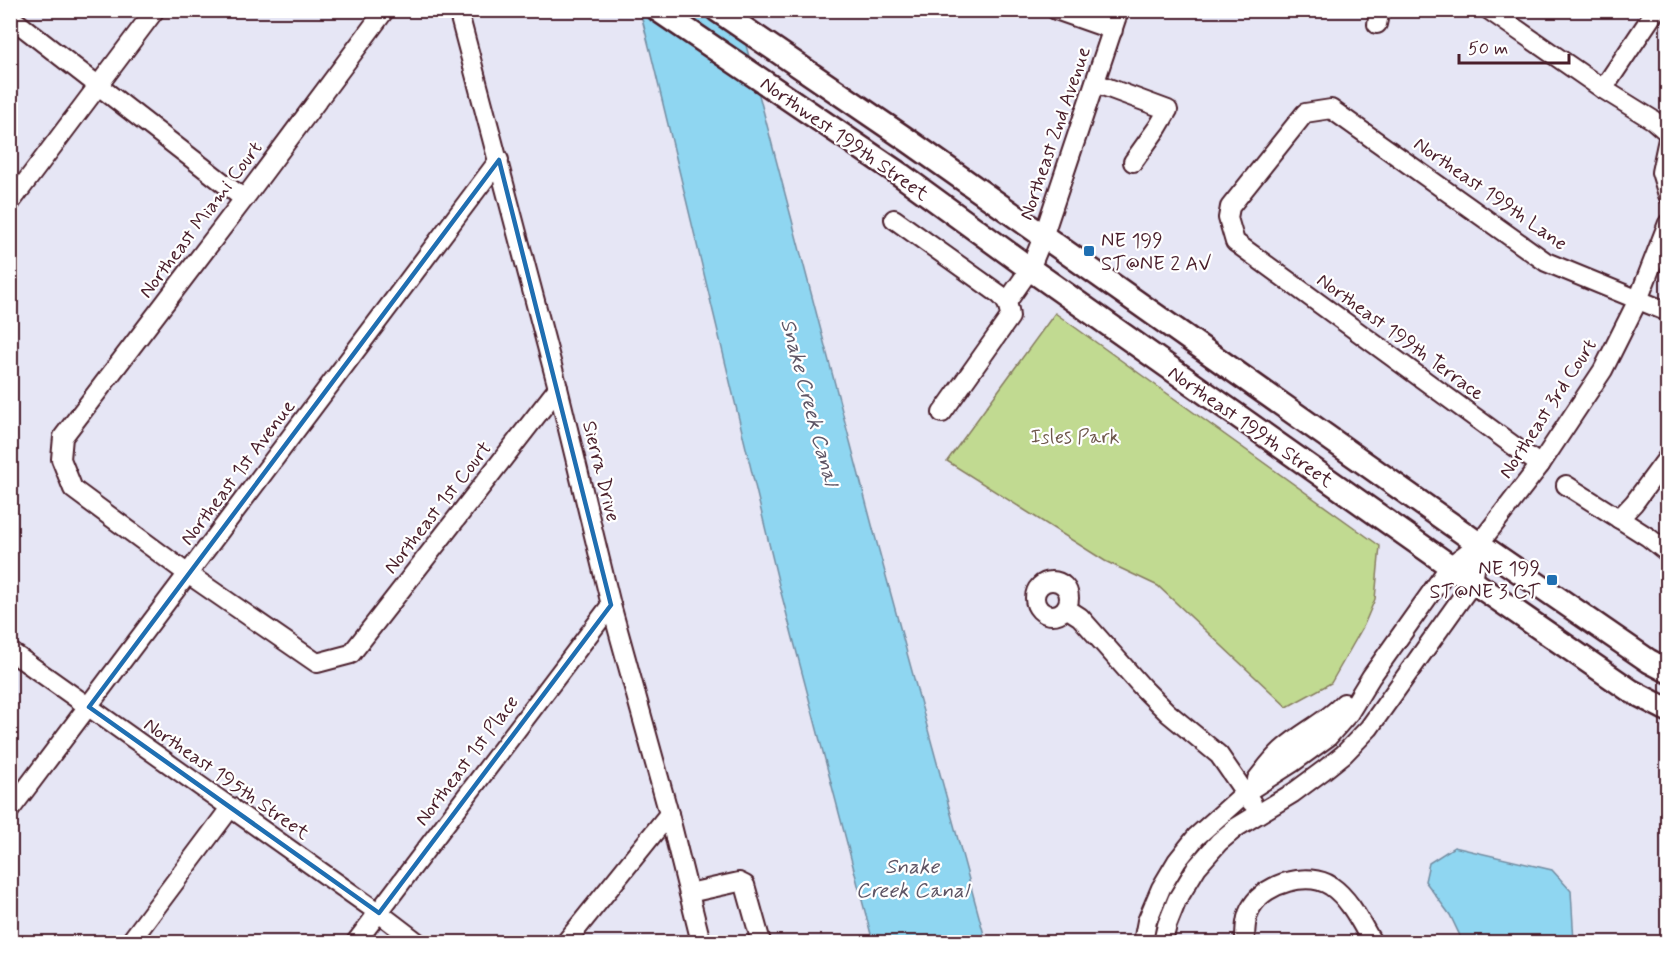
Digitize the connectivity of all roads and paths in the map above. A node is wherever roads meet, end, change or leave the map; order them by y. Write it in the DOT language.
graph roads {
  1 [pos="155,10"];
  2 [pos="385,10"];
  3 [pos="459,10"];
  4 [pos="658,10"];
  5 [pos="717,10"];
  6 [pos="1056,10"];
  7 [pos="1119,10"];
  8 [pos="1489,10"];
  9 [pos="1656,10"];
  10 [pos="10,16"];
  11 [pos="1113,30"];
  12 [pos="1095,83"];
  13 [pos="99,86"];
  14 [pos="1604,89"];
  15 [pos="1668,133"];
  16 [pos="1668,139"];
  17 [pos="499,160"];
  18 [pos="1134,162"];
  19 [pos="1668,195"];
  20 [pos="244,199"];
  21 [pos="10,203"];
  22 [pos="894,219"];
  23 [pos="1668,223"];
  24 [pos="1043,237"];
  25 [pos="1235,242"];
  26 [pos="1029,269"];
  27 [pos="1639,296"];
  28 [pos="1007,302"];
  29 [pos="1668,302"];
  30 [pos="1668,312"];
  31 [pos="558,388"];
  32 [pos="942,413"];
  33 [pos="1668,457"];
  34 [pos="1540,465"];
  35 [pos="1566,485"];
  36 [pos="1619,519"];
  37 [pos="1479,544"];
  38 [pos="1668,553"];
  39 [pos="1450,566"];
  40 [pos="188,574"];
  41 [pos="1473,582"];
  42 [pos="611,604"];
  43 [pos="1066,608"];
  44 [pos="10,651"];
  45 [pos="1668,671"];
  46 [pos="1371,677"];
  47 [pos="89,707"];
  48 [pos="1668,710"];
  49 [pos="1328,737"];
  50 [pos="1345,753"];
  51 [pos="1245,793"];
  52 [pos="231,807"];
  53 [pos="10,810"];
  54 [pos="669,814"];
  55 [pos="1260,814"];
  56 [pos="689,893"];
  57 [pos="379,913"];
  58 [pos="130,942"];
  59 [pos="356,942"];
  60 [pos="417,942"];
  61 [pos="566,942"];
  62 [pos="701,942"];
  63 [pos="761,942"];
  64 [pos="1143,942"];
  65 [pos="1162,942"];
  66 [pos="1245,942"];
  67 [pos="1372,942"];
  1 -- 13 [label="street"];
  2 -- 20 [label="street, Northeast Miami Court"];
  3 -- 17 [label="street, Sierra Drive"];
  4 -- 26 [label="main road, Northwest 199th Street"];
  5 -- 24 [label="main road, Northwest 199th Street"];
  6 -- 11 [label="street"];
  7 -- 11 [label="street, Northeast 2nd Avenue"];
  8 -- 14 [label="street"];
  9 -- 14 [label="street"];
  10 -- 13 [label="street"];
  11 -- 12 [label="street, Northeast 2nd Avenue"];
  12 -- 18 [label="street"];
  12 -- 24 [label="street, Northeast 2nd Avenue"];
  13 -- 20 [label="street"];
  13 -- 21 [label="street"];
  14 -- 15 [label="street"];
  16 -- 19 [label="street"];
  17 -- 31 [label="street, Sierra Drive"];
  17 -- 40 [label="street, Northeast 1st Avenue"];
  20 -- 40 [label="street, Northeast Miami Court"];
  22 -- 28 [label="street"];
  23 -- 27 [label="street, Northeast 3rd Court"];
  24 -- 26 [label="street, Northeast 2nd Avenue"];
  24 -- 37 [label="main road, Northeast 199th Street"];
  25 -- 27 [label="street, Northeast 199th Lane"];
  25 -- 34 [label="street, Northeast 199th Terrace"];
  26 -- 28 [label="street, Northeast 2nd Avenue"];
  26 -- 39 [label="main road, Northeast 199th Street"];
  27 -- 29 [label="street, Northeast 199th Lane"];
  27 -- 30 [label="street, Northeast 199th Lane"];
  27 -- 34 [label="street, Northeast 3rd Court"];
  28 -- 32 [label="street"];
  31 -- 40 [label="street, Northeast 1st Court"];
  31 -- 42 [label="street, Sierra Drive"];
  33 -- 36 [label="street"];
  34 -- 37 [label="street, Northeast 3rd Court"];
  35 -- 36 [label="street"];
  36 -- 38 [label="street"];
  37 -- 39 [label="street"];
  37 -- 41 [label="street"];
  37 -- 45 [label="main road, Northeast 199th Street"];
  39 -- 41 [label="main road, Northeast 199th Street"];
  39 -- 46 [label="street"];
  40 -- 47 [label="street, Northeast 1st Avenue"];
  41 -- 48 [label="main road, Northeast 199th Street"];
  41 -- 50 [label="street"];
  42 -- 54 [label="street, Sierra Drive"];
  42 -- 57 [label="street, Northeast 1st Place"];
  43 -- 51 [label="street"];
  44 -- 47 [label="street, Northeast 195th Street"];
  46 -- 49 [label="street"];
  46 -- 51 [label="street"];
  47 -- 52 [label="street, Northeast 195th Street"];
  47 -- 53 [label="street, Northeast 1st Avenue"];
  49 -- 50 [label="street"];
  49 -- 51 [label="street"];
  50 -- 55 [label="street"];
  51 -- 55 [label="street"];
  51 -- 64 [label="street"];
  52 -- 57 [label="street, Northeast 195th Street"];
  52 -- 58 [label="street"];
  54 -- 56 [label="street, Sierra Drive"];
  54 -- 61 [label="street"];
  55 -- 65 [label="street"];
  56 -- 62 [label="street, Sierra Drive"];
  56 -- 63 [label="street"];
  57 -- 59 [label="street, Northeast 1st Place"];
  57 -- 60 [label="street, Northeast 195th Street"];
  66 -- 67 [label="street"];
}
